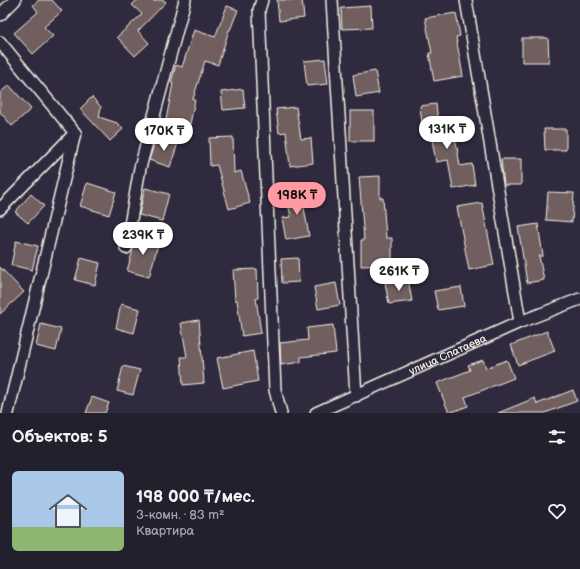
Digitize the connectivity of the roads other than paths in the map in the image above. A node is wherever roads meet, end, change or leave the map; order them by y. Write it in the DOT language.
graph roads {
  1 [pos="14,0"];
  2 [pos="185,0"];
  3 [pos="262,0"];
  4 [pos="332,0"];
  5 [pos="466,0"];
  6 [pos="0,15"];
  7 [pos="0,42"];
  8 [pos="75,133"];
  9 [pos="0,210"];
  10 [pos="126,248"];
  11 [pos="580,299"];
  12 [pos="520,322"];
  13 [pos="356,396"];
  14 [pos="8,413"];
  15 [pos="281,413"];
  16 [pos="316,413"];
  1 -- 6 [label="street"];
  2 -- 10 [label="street"];
  3 -- 15 [label="street"];
  4 -- 13 [label="street"];
  5 -- 12 [label="street"];
  7 -- 8 [label="street"];
  8 -- 9 [label="street"];
  8 -- 14 [label="street"];
  11 -- 12 [label="street, улица Спатаева"];
  12 -- 13 [label="street, улица Спатаева"];
  13 -- 16 [label="street, улица Спатаева"];
}
